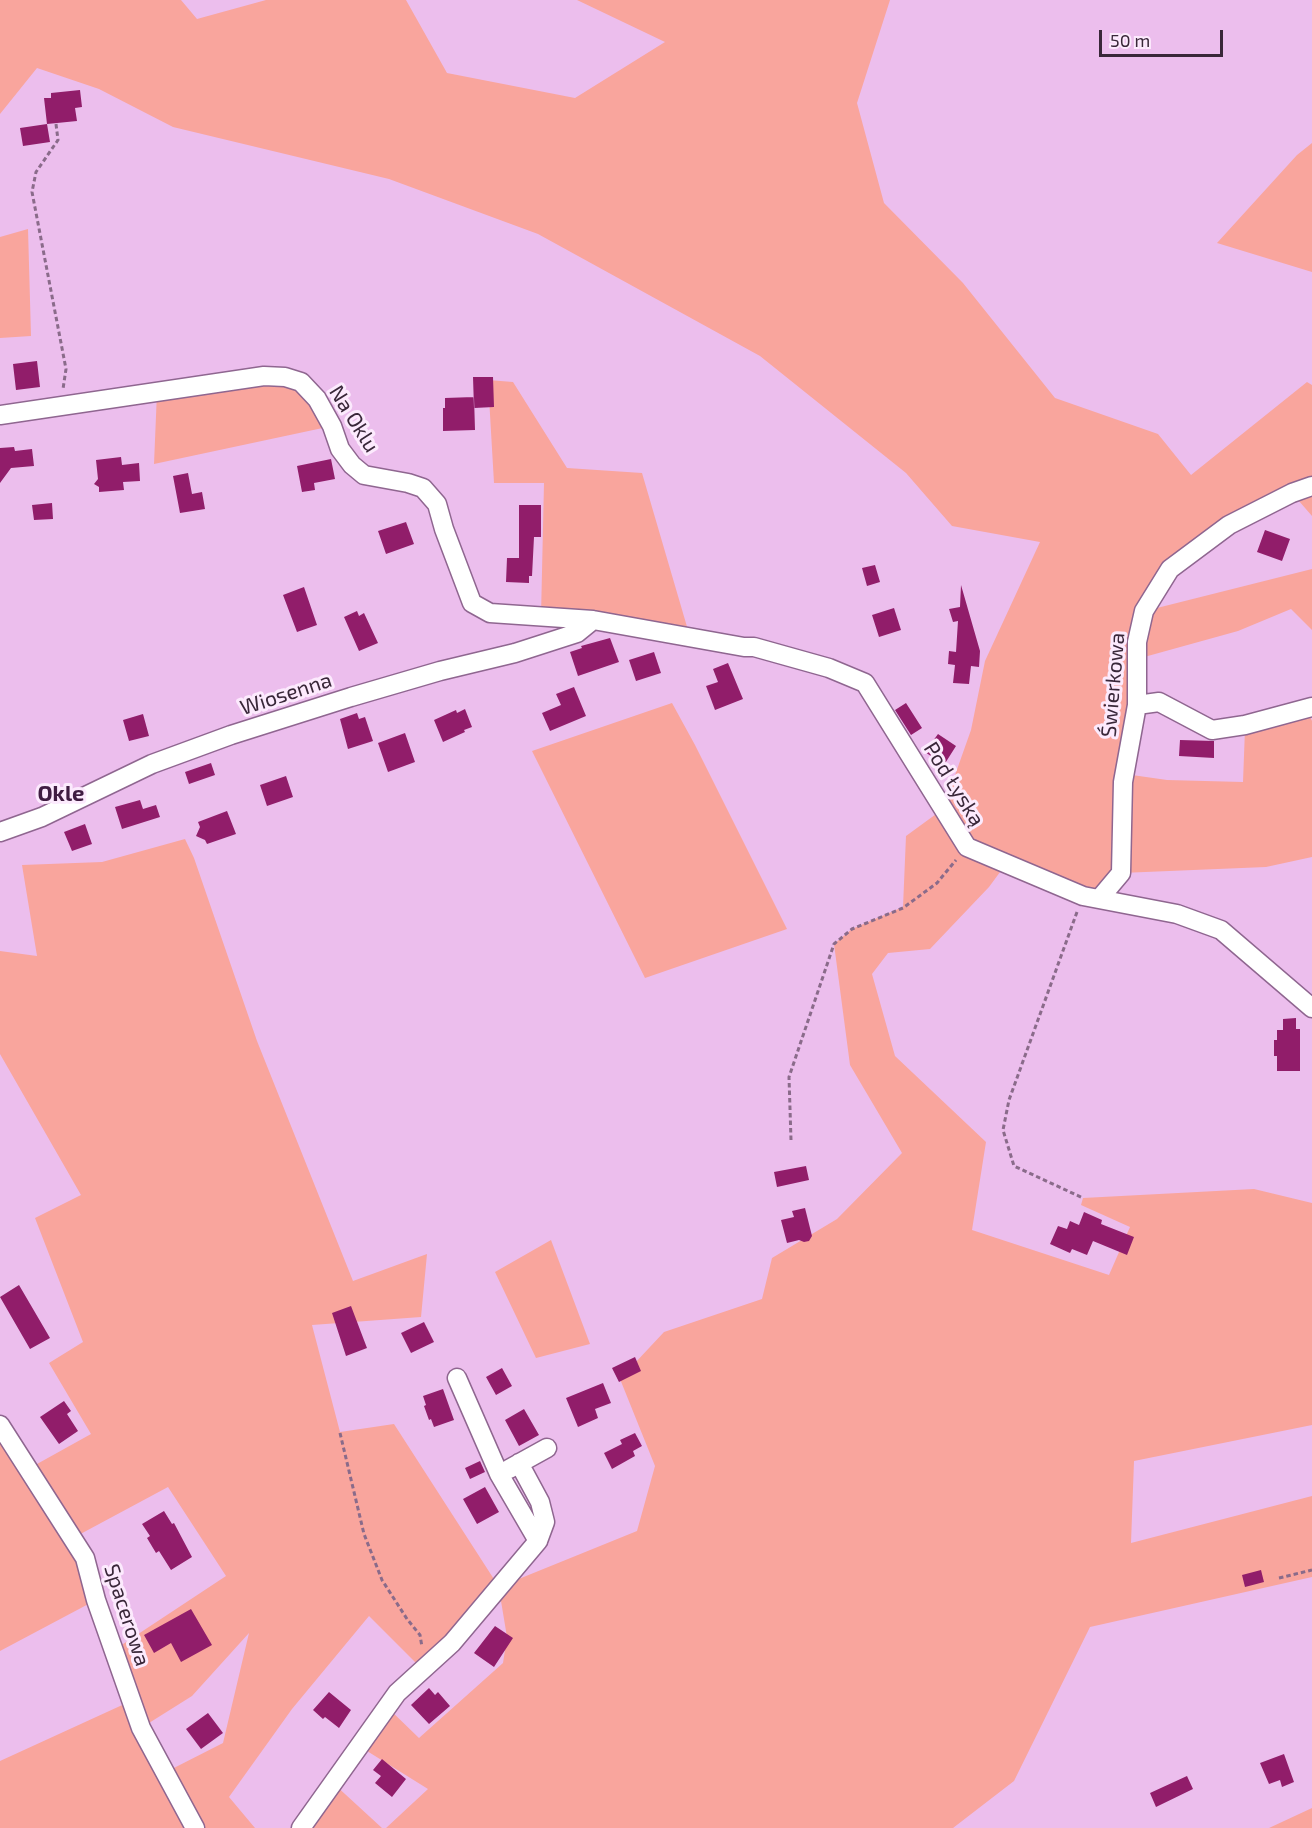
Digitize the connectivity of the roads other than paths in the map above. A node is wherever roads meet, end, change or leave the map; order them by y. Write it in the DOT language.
graph roads {
  1 [pos="0,416"];
  2 [pos="1312,486"];
  3 [pos="593,620"];
  4 [pos="1137,705"];
  5 [pos="1312,707"];
  6 [pos="0,832"];
  7 [pos="1091,897"];
  8 [pos="1312,1008"];
  9 [pos="457,1378"];
  10 [pos="0,1425"];
  11 [pos="547,1448"];
  12 [pos="519,1463"];
  13 [pos="500,1474"];
  14 [pos="538,1541"];
  15 [pos="195,1828"];
  16 [pos="301,1828"];
  1 -- 3 [label="street, Na Oklu"];
  2 -- 4 [label="street, Świerkowa"];
  3 -- 6 [label="street, Wiosenna"];
  3 -- 7 [label="street, Pod Łyską"];
  4 -- 5 [label="street"];
  4 -- 7 [label="street, Świerkowa"];
  7 -- 8 [label="street, Pod Łyską"];
  9 -- 13 [label="street"];
  10 -- 15 [label="street, Spacerowa"];
  11 -- 12 [label="street"];
  12 -- 13 [label="street"];
  12 -- 14 [label="street"];
  13 -- 14 [label="street"];
  14 -- 16 [label="street"];
}
